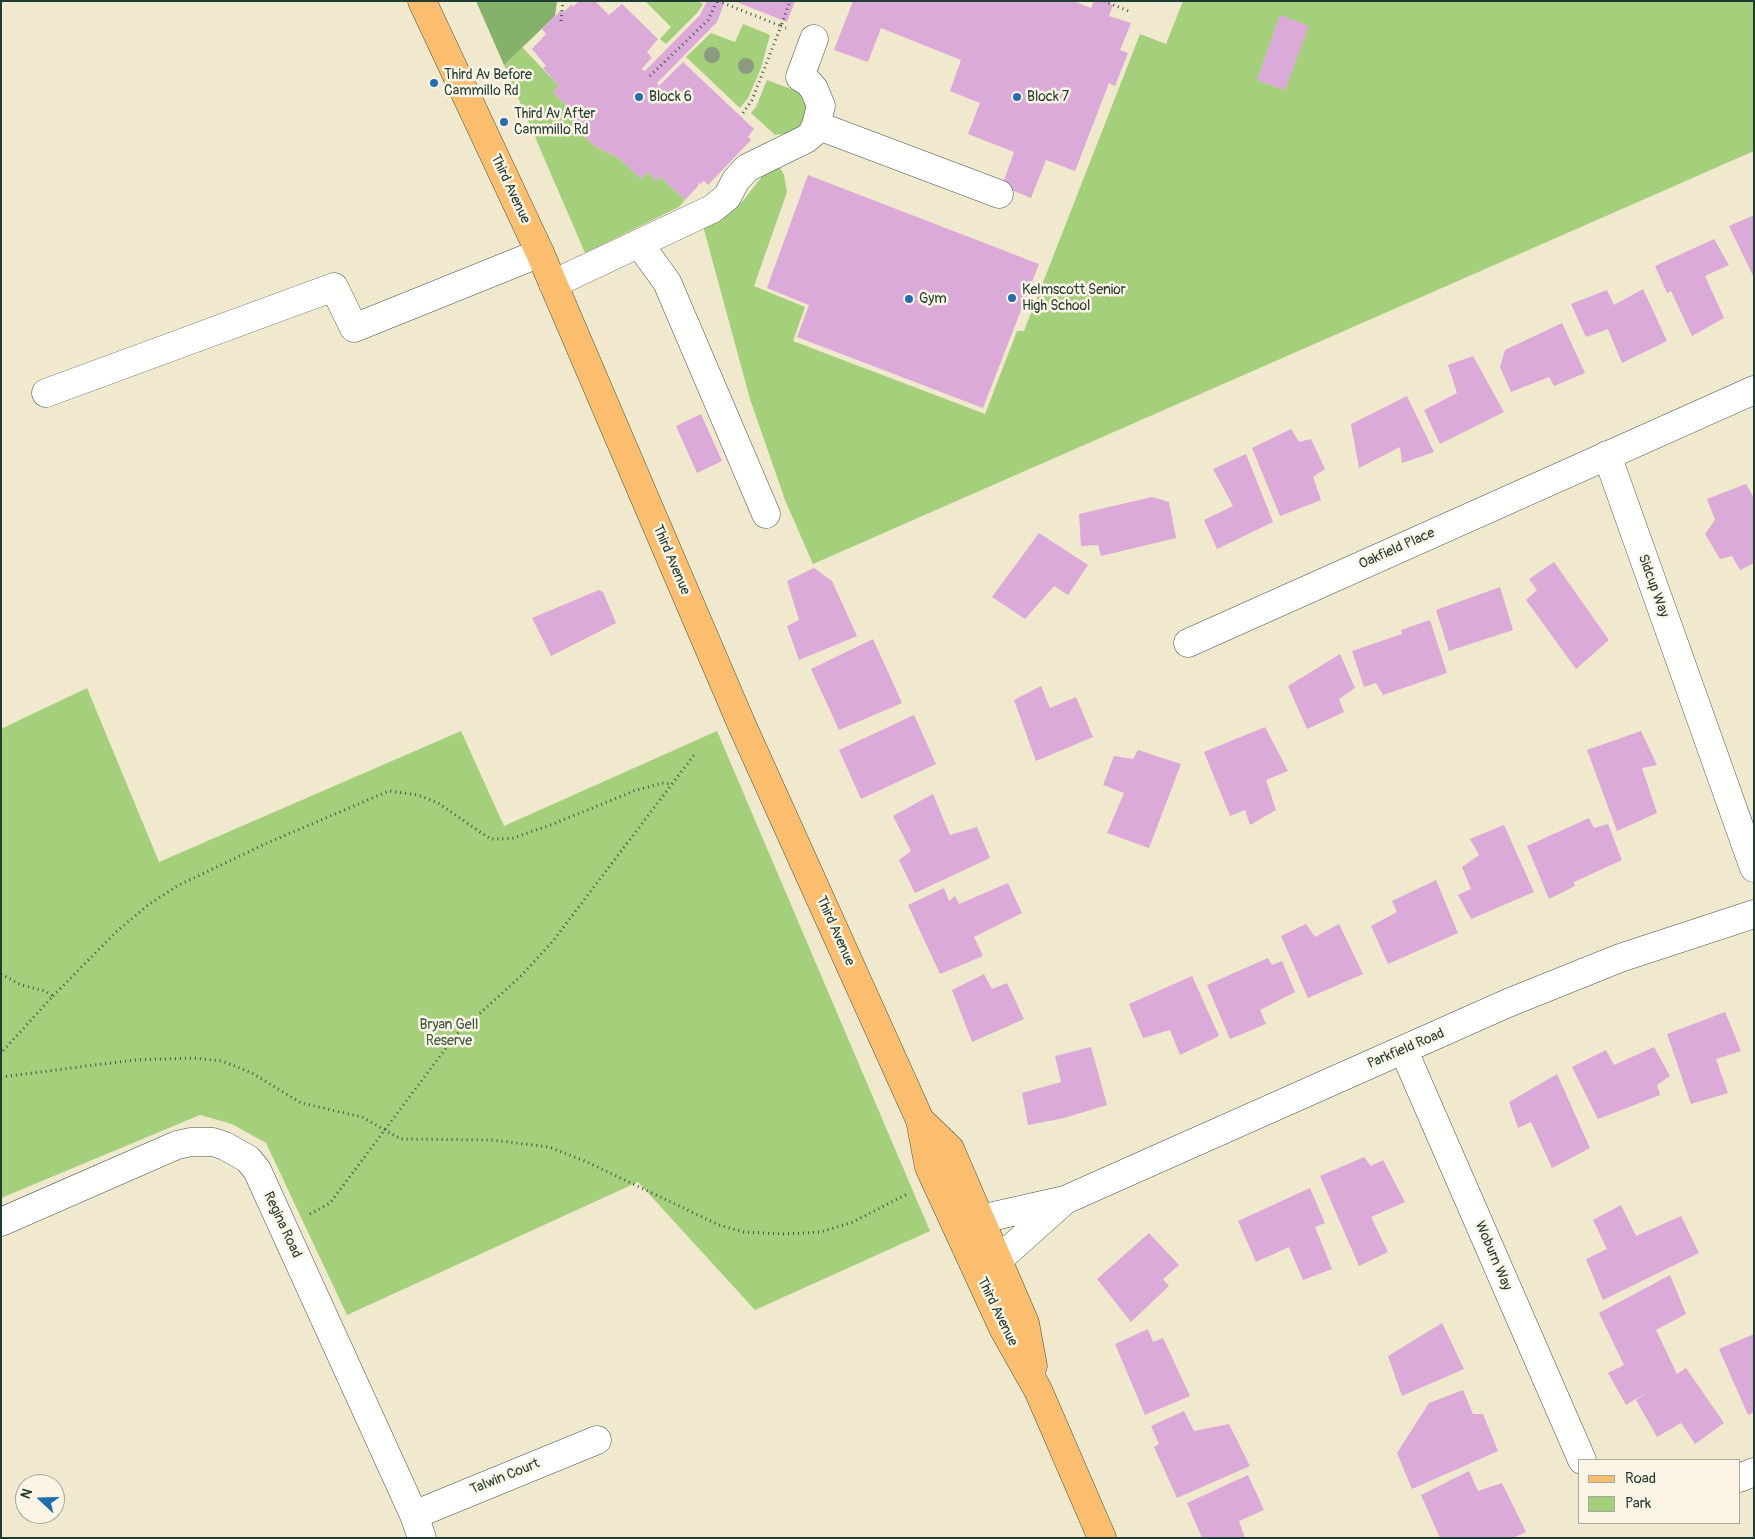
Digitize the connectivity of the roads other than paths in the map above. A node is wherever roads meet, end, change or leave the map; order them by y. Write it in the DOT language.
graph roads {
  1 [pos="422,1"];
  2 [pos="814,39"];
  3 [pos="816,125"];
  4 [pos="999,194"];
  5 [pos="640,245"];
  6 [pos="540,253"];
  7 [pos="553,284"];
  8 [pos="1754,390"];
  9 [pos="46,394"];
  10 [pos="1607,455"];
  11 [pos="766,514"];
  12 [pos="1188,642"];
  13 [pos="1754,868"];
  14 [pos="1754,914"];
  15 [pos="1404,1051"];
  16 [pos="1065,1200"];
  17 [pos="1,1222"];
  18 [pos="970,1226"];
  19 [pos="987,1265"];
  20 [pos="597,1440"];
  21 [pos="1582,1459"];
  22 [pos="1754,1472"];
  23 [pos="1740,1478"];
  24 [pos="418,1526"];
  25 [pos="1102,1538"];
  1 -- 6 [label="main road, Third Avenue"];
  2 -- 3 [label="street"];
  3 -- 4 [label="street"];
  3 -- 5 [label="street"];
  5 -- 7 [label="street"];
  5 -- 11 [label="street"];
  6 -- 7 [label="main road, Third Avenue"];
  6 -- 9 [label="street"];
  7 -- 18 [label="main road, Third Avenue"];
  8 -- 10 [label="street"];
  10 -- 12 [label="street, Oakfield Place"];
  10 -- 13 [label="street, Sidcup Way"];
  14 -- 15 [label="street, Parkfield Road"];
  15 -- 16 [label="street, Parkfield Road"];
  15 -- 21 [label="street, Woburn Way"];
  16 -- 18 [label="street, Parkfield Road"];
  16 -- 19 [label="street, Parkfield Road"];
  17 -- 24 [label="street, Regina Road"];
  18 -- 19 [label="main road, Third Avenue"];
  19 -- 25 [label="main road, Third Avenue"];
  20 -- 24 [label="street, Talwin Court"];
  22 -- 23 [label="street"];
}
